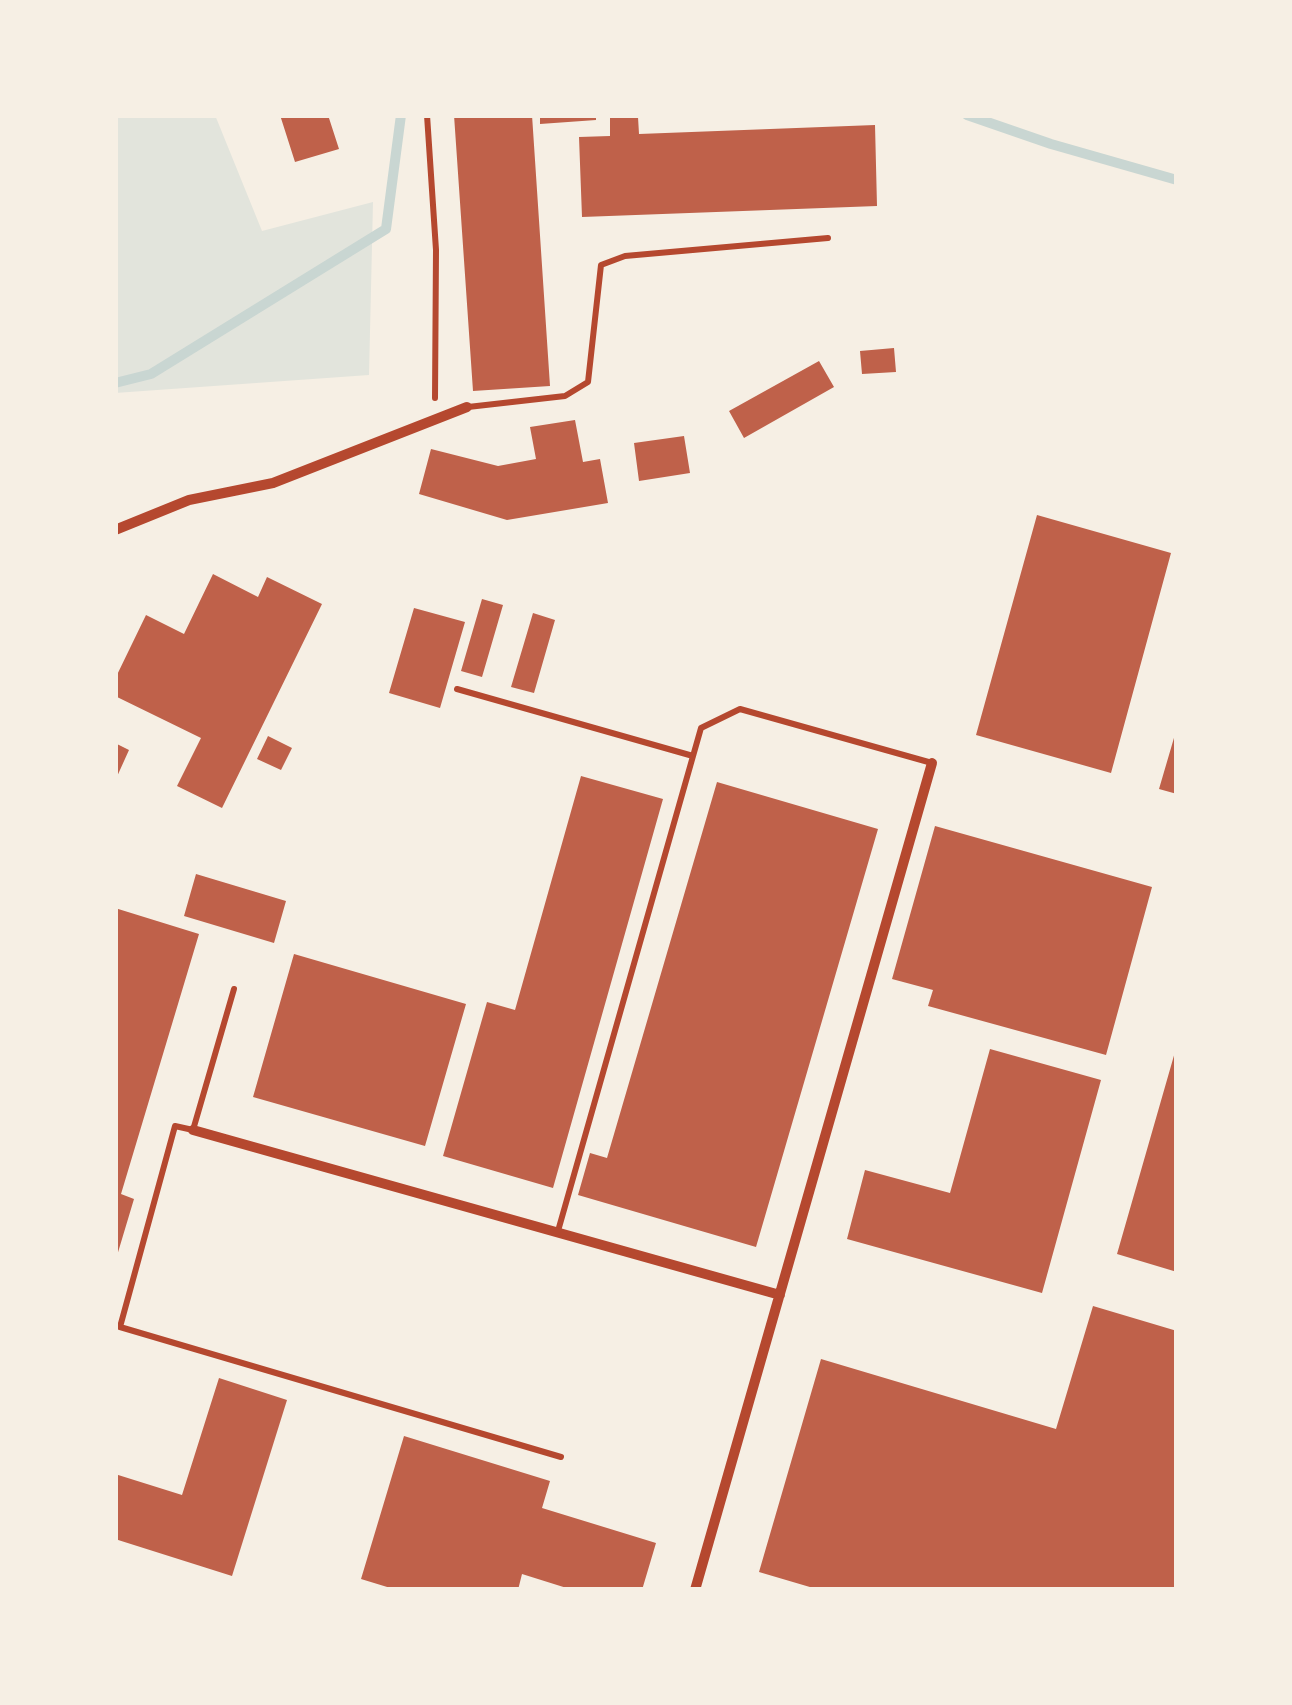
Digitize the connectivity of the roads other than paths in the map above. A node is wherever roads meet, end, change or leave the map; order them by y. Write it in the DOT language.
graph roads {
  1 [pos="828,238"];
  2 [pos="467,407"];
  3 [pos="115,530"];
  4 [pos="457,690"];
  5 [pos="692,756"];
  6 [pos="932,764"];
  7 [pos="234,989"];
  8 [pos="193,1130"];
  9 [pos="557,1233"];
  10 [pos="780,1295"];
  11 [pos="560,1458"];
  12 [pos="695,1590"];
  1 -- 2 [label="lane"];
  2 -- 3 [label="street"];
  4 -- 5 [label="lane"];
  5 -- 6 [label="lane"];
  5 -- 9 [label="lane"];
  6 -- 10 [label="street"];
  7 -- 8 [label="lane"];
  8 -- 9 [label="street"];
  8 -- 11 [label="lane"];
  9 -- 10 [label="street"];
  10 -- 12 [label="street"];
}
